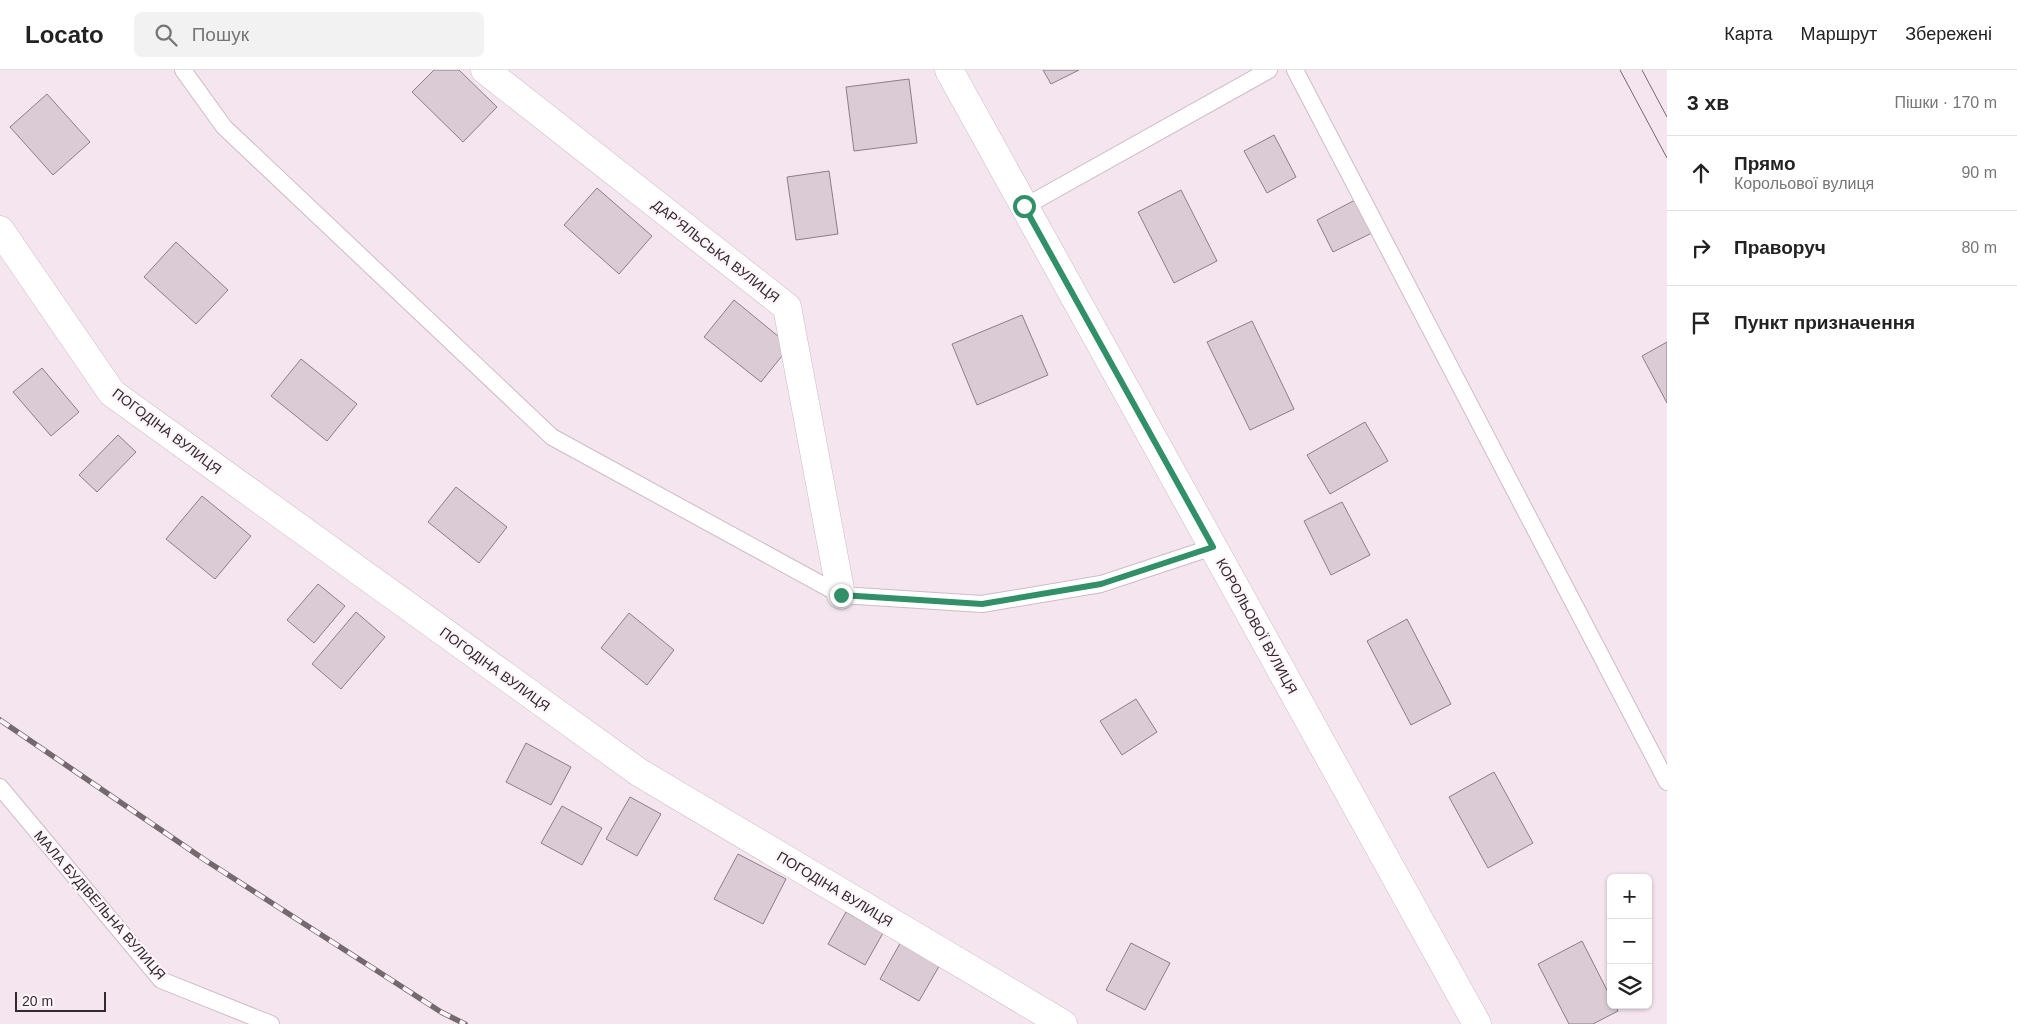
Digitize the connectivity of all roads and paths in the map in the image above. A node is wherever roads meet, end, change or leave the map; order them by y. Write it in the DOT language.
graph roads {
  1 [pos="183,70"];
  2 [pos="485,70"];
  3 [pos="949,70"];
  4 [pos="1269,70"];
  5 [pos="1295,70"];
  6 [pos="1024,206"];
  7 [pos="0,230"];
  8 [pos="1213,547"];
  9 [pos="841,595"];
  10 [pos="1667,782"];
  11 [pos="0,787"];
  12 [pos="271,1024"];
  13 [pos="1063,1024"];
  14 [pos="1478,1024"];
  1 -- 9 [label="lane"];
  2 -- 9 [label="street, ДАР’ЯЛЬСЬКА ВУЛИЦЯ"];
  3 -- 6 [label="street, КОРОЛЬОВОЇ ВУЛИЦЯ"];
  4 -- 6 [label="lane"];
  5 -- 10 [label="lane"];
  6 -- 8 [label="street, КОРОЛЬОВОЇ ВУЛИЦЯ"];
  7 -- 13 [label="street, ПОГОДІНА ВУЛИЦЯ"];
  8 -- 9 [label="lane"];
  8 -- 14 [label="street, КОРОЛЬОВОЇ ВУЛИЦЯ"];
  11 -- 12 [label="lane, МАЛА БУДІВЕЛЬНА ВУЛИЦЯ"];
}
